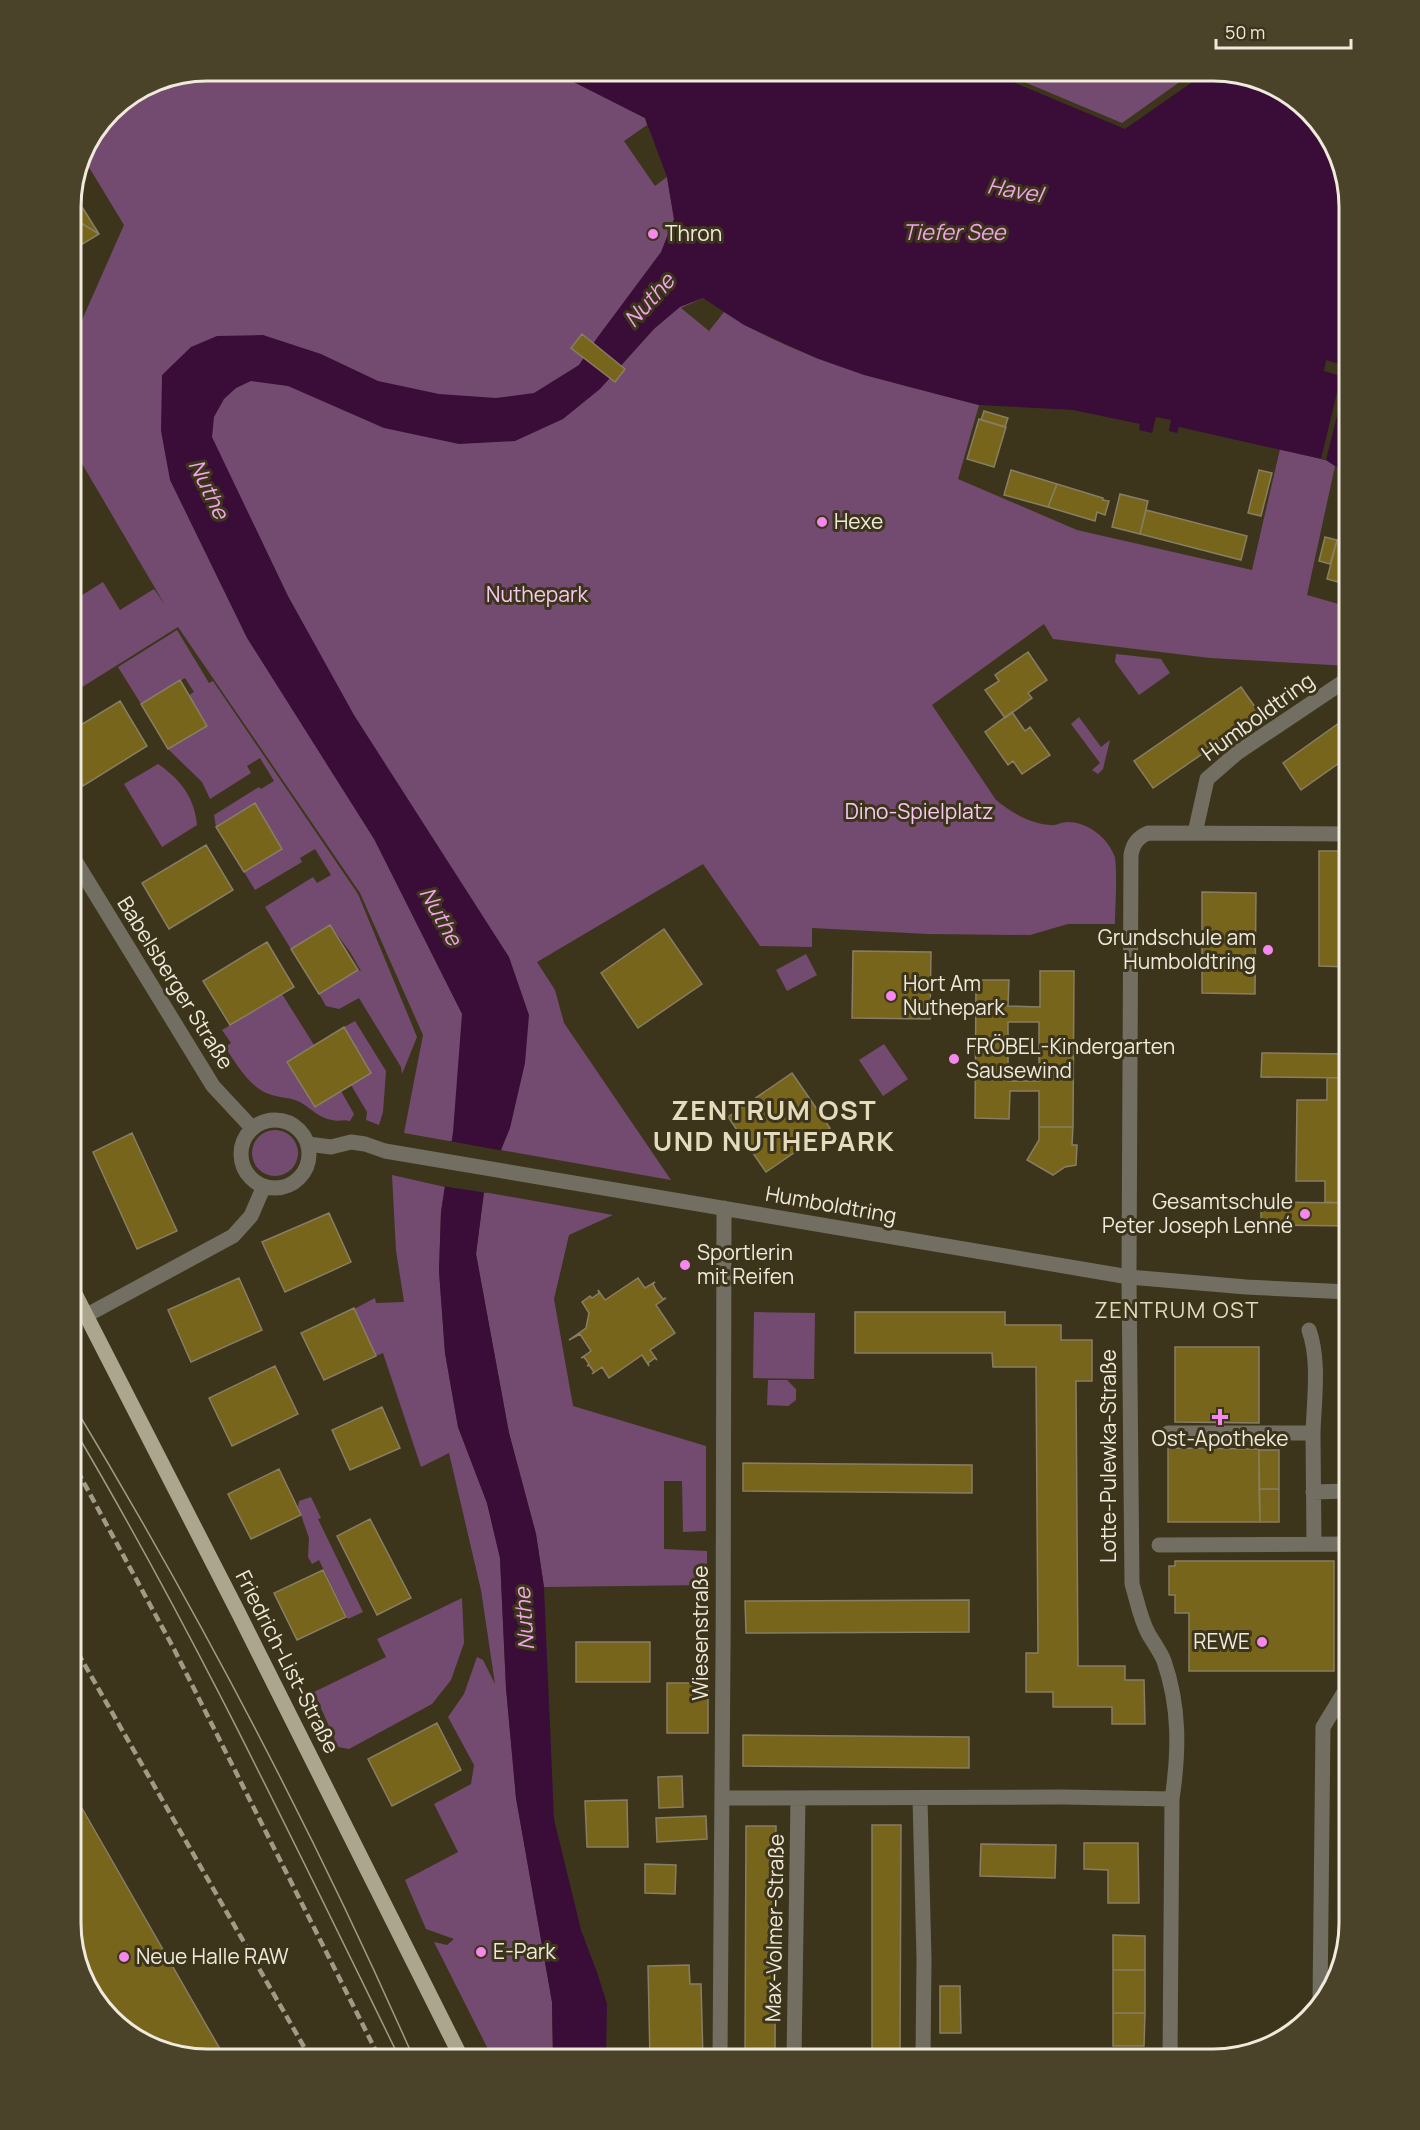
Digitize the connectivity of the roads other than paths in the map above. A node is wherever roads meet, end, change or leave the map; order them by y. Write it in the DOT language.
graph roads {
  1 [pos="1339,685"];
  2 [pos="1195,833"];
  3 [pos="1339,834"];
  4 [pos="81,870"];
  5 [pos="252,1128"];
  6 [pos="308,1144"];
  7 [pos="264,1186"];
  8 [pos="724,1208"];
  9 [pos="1129,1277"];
  10 [pos="1339,1291"];
  11 [pos="81,1304"];
  12 [pos="87,1315"];
  13 [pos="1309,1330"];
  14 [pos="1168,1433"];
  15 [pos="1313,1433"];
  16 [pos="1339,1491"];
  17 [pos="1314,1492"];
  18 [pos="1314,1544"];
  19 [pos="1339,1544"];
  20 [pos="1159,1545"];
  21 [pos="1339,1701"];
  22 [pos="722,1798"];
  23 [pos="798,1798"];
  24 [pos="920,1798"];
  25 [pos="1172,1799"];
  26 [pos="1320,1989"];
  27 [pos="457,2049"];
  28 [pos="720,2049"];
  29 [pos="794,2049"];
  30 [pos="923,2049"];
  31 [pos="1170,2049"];
  1 -- 2 [label="street, Humboldtring"];
  2 -- 3 [label="street"];
  2 -- 9 [label="street, Lotte-Pulewka-Straße"];
  4 -- 5 [label="street, Babelsberger Straße"];
  5 -- 6 [label="street"];
  5 -- 7 [label="street"];
  6 -- 7 [label="street"];
  6 -- 8 [label="street, Humboldtring"];
  7 -- 12 [label="street"];
  8 -- 9 [label="street, Humboldtring"];
  8 -- 22 [label="street, Wiesenstraße"];
  9 -- 10 [label="street, Humboldtring"];
  9 -- 25 [label="street, Lotte-Pulewka-Straße"];
  11 -- 12 [label="main road, Friedrich-List-Straße"];
  12 -- 27 [label="main road, Friedrich-List-Straße"];
  13 -- 15 [label="street"];
  14 -- 15 [label="street"];
  15 -- 17 [label="street"];
  16 -- 17 [label="street"];
  17 -- 18 [label="street"];
  18 -- 19 [label="street"];
  18 -- 20 [label="street"];
  21 -- 26 [label="street"];
  22 -- 23 [label="street"];
  22 -- 28 [label="street, Wiesenstraße"];
  23 -- 24 [label="street"];
  23 -- 29 [label="street, Max-Volmer-Straße"];
  24 -- 25 [label="street"];
  24 -- 30 [label="street"];
  25 -- 31 [label="street, Lotte-Pulewka-Straße"];
}
